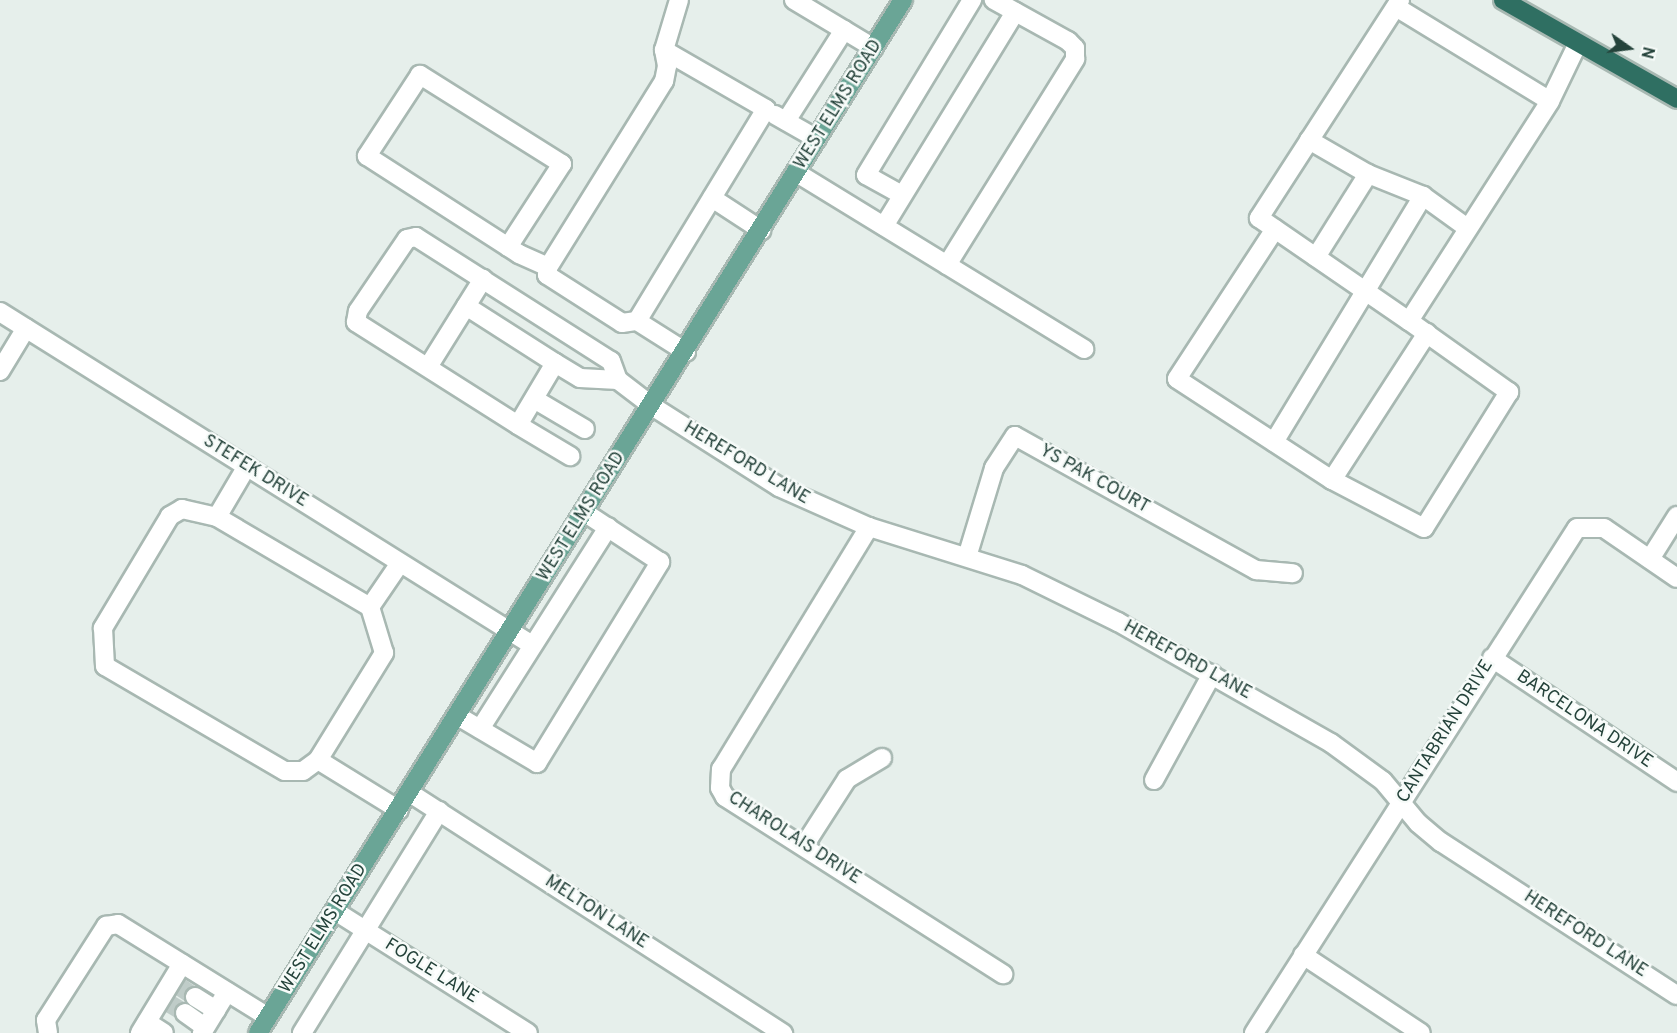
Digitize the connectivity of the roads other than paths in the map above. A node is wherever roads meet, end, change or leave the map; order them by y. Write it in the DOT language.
graph roads {
  1 [pos="679,0"];
  2 [pos="794,0"];
  3 [pos="903,0"];
  4 [pos="972,0"];
  5 [pos="994,0"];
  6 [pos="1507,1"];
  7 [pos="1398,4"];
  8 [pos="1015,12"];
  9 [pos="844,30"];
  10 [pos="1578,43"];
  11 [pos="874,48"];
  12 [pos="664,50"];
  13 [pos="1677,99"];
  14 [pos="1550,101"];
  15 [pos="766,109"];
  16 [pos="786,121"];
  17 [pos="818,139"];
  18 [pos="1309,140"];
  19 [pos="797,172"];
  20 [pos="1368,174"];
  21 [pos="902,195"];
  22 [pos="1423,196"];
  23 [pos="712,198"];
  24 [pos="884,226"];
  25 [pos="1466,227"];
  26 [pos="1275,229"];
  27 [pos="761,230"];
  28 [pos="508,247"];
  29 [pos="1316,257"];
  30 [pos="947,265"];
  31 [pos="548,267"];
  32 [pos="483,279"];
  33 [pos="1366,291"];
  34 [pos="466,306"];
  35 [pos="0,312"];
  36 [pos="637,321"];
  37 [pos="1409,321"];
  38 [pos="26,328"];
  39 [pos="1427,333"];
  40 [pos="1084,349"];
  41 [pos="686,352"];
  42 [pos="555,363"];
  43 [pos="428,367"];
  44 [pos="0,370"];
  45 [pos="618,380"];
  46 [pos="534,399"];
  47 [pos="652,406"];
  48 [pos="518,425"];
  49 [pos="585,429"];
  50 [pos="1274,442"];
  51 [pos="570,456"];
  52 [pos="247,466"];
  53 [pos="1332,480"];
  54 [pos="585,512"];
  55 [pos="1677,516"];
  56 [pos="217,517"];
  57 [pos="608,527"];
  58 [pos="869,527"];
  59 [pos="967,557"];
  60 [pos="1650,559"];
  61 [pos="400,563"];
  62 [pos="1293,573"];
  63 [pos="1677,578"];
  64 [pos="528,604"];
  65 [pos="370,607"];
  66 [pos="550,618"];
  67 [pos="510,632"];
  68 [pos="532,645"];
  69 [pos="1492,658"];
  70 [pos="1212,674"];
  71 [pos="458,716"];
  72 [pos="480,729"];
  73 [pos="882,758"];
  74 [pos="318,760"];
  75 [pos="1154,780"];
  76 [pos="1677,782"];
  77 [pos="410,792"];
  78 [pos="1400,804"];
  79 [pos="399,810"];
  80 [pos="439,811"];
  81 [pos="804,846"];
  82 [pos="335,911"];
  83 [pos="365,930"];
  84 [pos="1303,955"];
  85 [pos="182,964"];
  86 [pos="1003,974"];
  87 [pos="182,989"];
  88 [pos="227,992"];
  89 [pos="1677,995"];
  90 [pos="172,1006"];
  91 [pos="216,1010"];
  92 [pos="144,1028"];
  93 [pos="263,1028"];
  94 [pos="204,1030"];
  95 [pos="48,1033"];
  96 [pos="164,1033"];
  97 [pos="302,1033"];
  98 [pos="528,1033"];
  99 [pos="783,1033"];
  100 [pos="1254,1033"];
  101 [pos="1421,1033"];
  1 -- 12 [label="street"];
  2 -- 9 [label="street"];
  3 -- 11 [label="main road, WEST ELMS ROAD"];
  4 -- 21 [label="street"];
  5 -- 8 [label="street"];
  6 -- 10 [label="highway"];
  7 -- 14 [label="street"];
  7 -- 18 [label="street"];
  8 -- 21 [label="street"];
  8 -- 30 [label="street"];
  9 -- 11 [label="street"];
  9 -- 16 [label="street"];
  10 -- 13 [label="highway"];
  10 -- 14 [label="street"];
  11 -- 17 [label="main road, WEST ELMS ROAD"];
  12 -- 15 [label="street"];
  12 -- 31 [label="street"];
  14 -- 25 [label="street"];
  15 -- 16 [label="street"];
  15 -- 23 [label="street"];
  16 -- 17 [label="street"];
  17 -- 19 [label="main road, WEST ELMS ROAD"];
  18 -- 20 [label="street"];
  18 -- 26 [label="street"];
  19 -- 24 [label="street"];
  19 -- 27 [label="main road, WEST ELMS ROAD"];
  20 -- 22 [label="street"];
  20 -- 29 [label="street"];
  21 -- 24 [label="street"];
  22 -- 25 [label="street"];
  22 -- 33 [label="street"];
  23 -- 27 [label="street"];
  23 -- 36 [label="street"];
  24 -- 30 [label="street"];
  25 -- 37 [label="street"];
  26 -- 29 [label="street"];
  26 -- 50 [label="street"];
  27 -- 41 [label="main road, WEST ELMS ROAD"];
  28 -- 28 [label="street"];
  28 -- 31 [label="street"];
  29 -- 33 [label="street"];
  30 -- 40 [label="street"];
  31 -- 36 [label="street"];
  32 -- 34 [label="street"];
  32 -- 43 [label="street"];
  32 -- 45 [label="street"];
  33 -- 37 [label="street"];
  33 -- 50 [label="street"];
  34 -- 42 [label="street"];
  34 -- 43 [label="street"];
  35 -- 38 [label="street, STEFEK DRIVE"];
  36 -- 41 [label="street"];
  37 -- 39 [label="street"];
  38 -- 44 [label="street"];
  38 -- 52 [label="street, STEFEK DRIVE"];
  39 -- 53 [label="street"];
  39 -- 53 [label="street"];
  41 -- 47 [label="main road, WEST ELMS ROAD"];
  42 -- 45 [label="street"];
  42 -- 46 [label="street"];
  43 -- 48 [label="street"];
  45 -- 47 [label="street, HEREFORD LANE"];
  46 -- 48 [label="street"];
  46 -- 49 [label="street"];
  47 -- 54 [label="main road, WEST ELMS ROAD"];
  47 -- 58 [label="street, HEREFORD LANE"];
  48 -- 51 [label="street"];
  50 -- 53 [label="street"];
  52 -- 56 [label="street"];
  52 -- 61 [label="street, STEFEK DRIVE"];
  54 -- 57 [label="street"];
  54 -- 64 [label="main road, WEST ELMS ROAD"];
  55 -- 60 [label="street"];
  56 -- 65 [label="street"];
  56 -- 74 [label="street"];
  57 -- 66 [label="street"];
  57 -- 72 [label="street"];
  58 -- 59 [label="street, HEREFORD LANE"];
  58 -- 81 [label="street, CHAROLAIS DRIVE"];
  59 -- 62 [label="street, YS PAK COURT"];
  59 -- 70 [label="street, HEREFORD LANE"];
  60 -- 63 [label="street, CANTABRIAN DRIVE"];
  60 -- 69 [label="street, CANTABRIAN DRIVE"];
  61 -- 65 [label="street"];
  61 -- 67 [label="street, STEFEK DRIVE"];
  64 -- 66 [label="street"];
  64 -- 67 [label="main road, WEST ELMS ROAD"];
  65 -- 74 [label="street"];
  66 -- 68 [label="street"];
  67 -- 68 [label="street, STEFEK DRIVE"];
  67 -- 71 [label="main road, WEST ELMS ROAD"];
  68 -- 72 [label="street"];
  69 -- 76 [label="street, BARCELONA DRIVE"];
  69 -- 78 [label="street, CANTABRIAN DRIVE"];
  70 -- 75 [label="street"];
  70 -- 78 [label="street, HEREFORD LANE"];
  71 -- 72 [label="street"];
  71 -- 77 [label="main road, WEST ELMS ROAD"];
  73 -- 81 [label="street"];
  74 -- 79 [label="street"];
  77 -- 79 [label="main road, WEST ELMS ROAD"];
  77 -- 80 [label="street, MELTON LANE"];
  78 -- 84 [label="street, CANTABRIAN DRIVE"];
  78 -- 89 [label="street, HEREFORD LANE"];
  79 -- 82 [label="main road, WEST ELMS ROAD"];
  80 -- 83 [label="street"];
  80 -- 99 [label="street, MELTON LANE"];
  81 -- 86 [label="street, CHAROLAIS DRIVE"];
  82 -- 83 [label="street, FOGLE LANE"];
  82 -- 93 [label="main road, WEST ELMS ROAD"];
  83 -- 97 [label="street"];
  83 -- 98 [label="street, FOGLE LANE"];
  84 -- 100 [label="street, CANTABRIAN DRIVE"];
  84 -- 101 [label="street"];
  85 -- 87 [label="street"];
  85 -- 88 [label="street"];
  85 -- 95 [label="street"];
  87 -- 90 [label="street"];
  87 -- 91 [label="street"];
  88 -- 91 [label="street"];
  88 -- 93 [label="street"];
  90 -- 92 [label="street"];
  90 -- 94 [label="street"];
  91 -- 94 [label="street"];
  92 -- 96 [label="street"];
}
